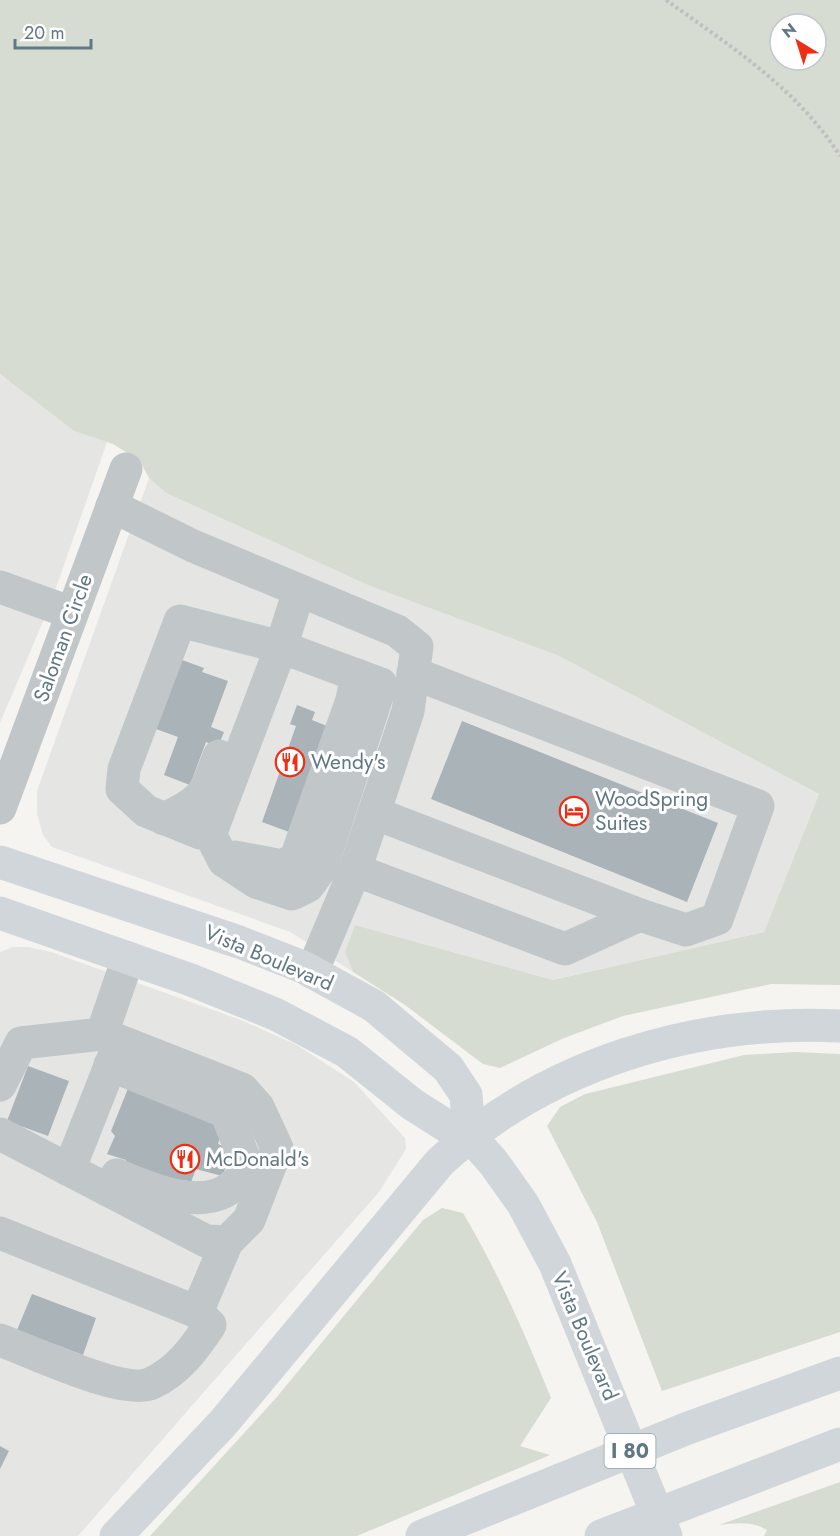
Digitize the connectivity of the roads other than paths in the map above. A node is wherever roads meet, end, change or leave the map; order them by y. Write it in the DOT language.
graph roads {
  1 [pos="126,469"];
  2 [pos="112,506"];
  3 [pos="0,587"];
  4 [pos="299,591"];
  5 [pos="72,613"];
  6 [pos="278,656"];
  7 [pos="390,682"];
  8 [pos="0,808"];
  9 [pos="374,813"];
  10 [pos="164,819"];
  11 [pos="215,842"];
  12 [pos="0,862"];
  13 [pos="355,870"];
  14 [pos="0,913"];
  15 [pos="640,915"];
  16 [pos="128,958"];
  17 [pos="312,972"];
  18 [pos="840,1026"];
  19 [pos="111,1047"];
  20 [pos="0,1085"];
  21 [pos="0,1134"];
  22 [pos="469,1135"];
  23 [pos="71,1165"];
  24 [pos="0,1233"];
  25 [pos="226,1242"];
  26 [pos="197,1312"];
  27 [pos="0,1340"];
  28 [pos="840,1373"];
  29 [pos="840,1444"];
  30 [pos="116,1536"];
  31 [pos="422,1536"];
  32 [pos="601,1536"];
  33 [pos="666,1536"];
  1 -- 2 [label="street, Saloman Circle"];
  2 -- 4 [label="street"];
  2 -- 5 [label="street, Saloman Circle"];
  3 -- 5 [label="street"];
  4 -- 6 [label="street"];
  4 -- 7 [label="street"];
  5 -- 8 [label="street, Saloman Circle"];
  6 -- 7 [label="street"];
  6 -- 10 [label="street"];
  6 -- 10 [label="street"];
  6 -- 11 [label="street"];
  7 -- 9 [label="street"];
  7 -- 11 [label="street"];
  7 -- 15 [label="street"];
  9 -- 13 [label="street"];
  9 -- 15 [label="street"];
  10 -- 11 [label="street"];
  12 -- 17 [label="main road, Vista Boulevard"];
  13 -- 15 [label="street"];
  13 -- 17 [label="street"];
  14 -- 16 [label="main road, Vista Boulevard"];
  16 -- 19 [label="street"];
  16 -- 22 [label="main road, Vista Boulevard"];
  17 -- 22 [label="main road, Vista Boulevard"];
  18 -- 22 [label="main road"];
  19 -- 20 [label="street"];
  19 -- 23 [label="street"];
  19 -- 23 [label="street"];
  19 -- 25 [label="street"];
  21 -- 23 [label="street"];
  22 -- 30 [label="main road"];
  22 -- 33 [label="main road, Vista Boulevard"];
  23 -- 25 [label="street"];
  24 -- 26 [label="street"];
  25 -- 26 [label="street"];
  26 -- 27 [label="street"];
  28 -- 31 [label="main road, I 80"];
  29 -- 32 [label="main road"];
}
